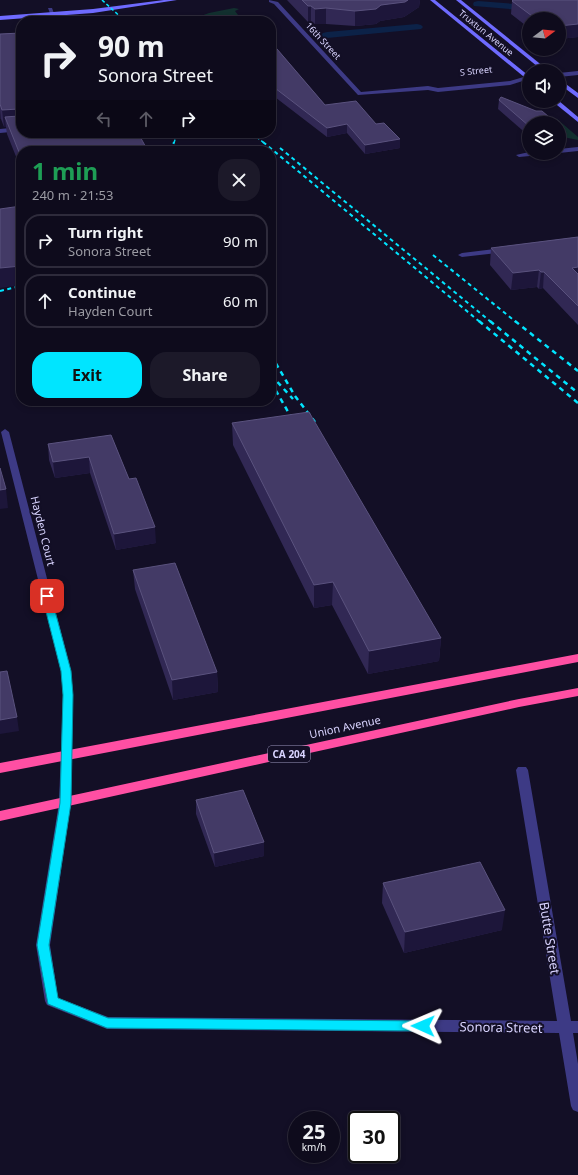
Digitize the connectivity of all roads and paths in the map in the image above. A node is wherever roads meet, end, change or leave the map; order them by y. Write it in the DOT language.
graph roads {
  1 [pos="133,0"];
  2 [pos="176,0"];
  3 [pos="432,0"];
  4 [pos="458,0"];
  5 [pos="271,1"];
  6 [pos="101,4"];
  7 [pos="86,5"];
  8 [pos="50,9"];
  9 [pos="0,12"];
  10 [pos="53,15"];
  11 [pos="35,16"];
  12 [pos="16,17"];
  13 [pos="0,18"];
  14 [pos="537,64"];
  15 [pos="522,73"];
  16 [pos="578,73"];
  17 [pos="566,74"];
  18 [pos="522,80"];
  19 [pos="566,87"];
  20 [pos="360,94"];
  21 [pos="578,96"];
  22 [pos="563,108"];
  23 [pos="578,120"];
  24 [pos="16,130"];
  25 [pos="0,132"];
  26 [pos="578,149"];
  27 [pos="566,150"];
  28 [pos="508,249"];
  29 [pos="462,255"];
  30 [pos="5,432"];
  31 [pos="578,658"];
  32 [pos="578,692"];
  33 [pos="66,756"];
  34 [pos="0,768"];
  35 [pos="522,770"];
  36 [pos="65,803"];
  37 [pos="0,816"];
  38 [pos="572,1027"];
  39 [pos="578,1106"];
  1 -- 6 [label="main road"];
  2 -- 10 [label="main road"];
  3 -- 15 [label="main road, Truxtun Avenue"];
  4 -- 14 [label="main road, Truxtun Avenue"];
  5 -- 20 [label="street, 16th Street"];
  7 -- 8 [label="main road"];
  8 -- 9 [label="main road"];
  8 -- 10 [label="street"];
  10 -- 11 [label="main road"];
  12 -- 13 [label="main road"];
  16 -- 17 [label="street"];
  18 -- 20 [label="street, S Street"];
  19 -- 21 [label="main road"];
  22 -- 23 [label="main road"];
  24 -- 25 [label="street"];
  26 -- 27 [label="street"];
  28 -- 29 [label="street"];
  30 -- 33 [label="street, Hayden Court"];
  31 -- 33 [label="highway"];
  32 -- 36 [label="highway, Union Avenue / CA 204"];
  33 -- 34 [label="highway"];
  33 -- 36 [label="street, Hayden Court"];
  35 -- 38 [label="street, Butte Street"];
  36 -- 37 [label="highway, Union Avenue / CA 204"];
  36 -- 38 [label="street, Sonora Street"];
  38 -- 39 [label="street, Butte Street"];
}
